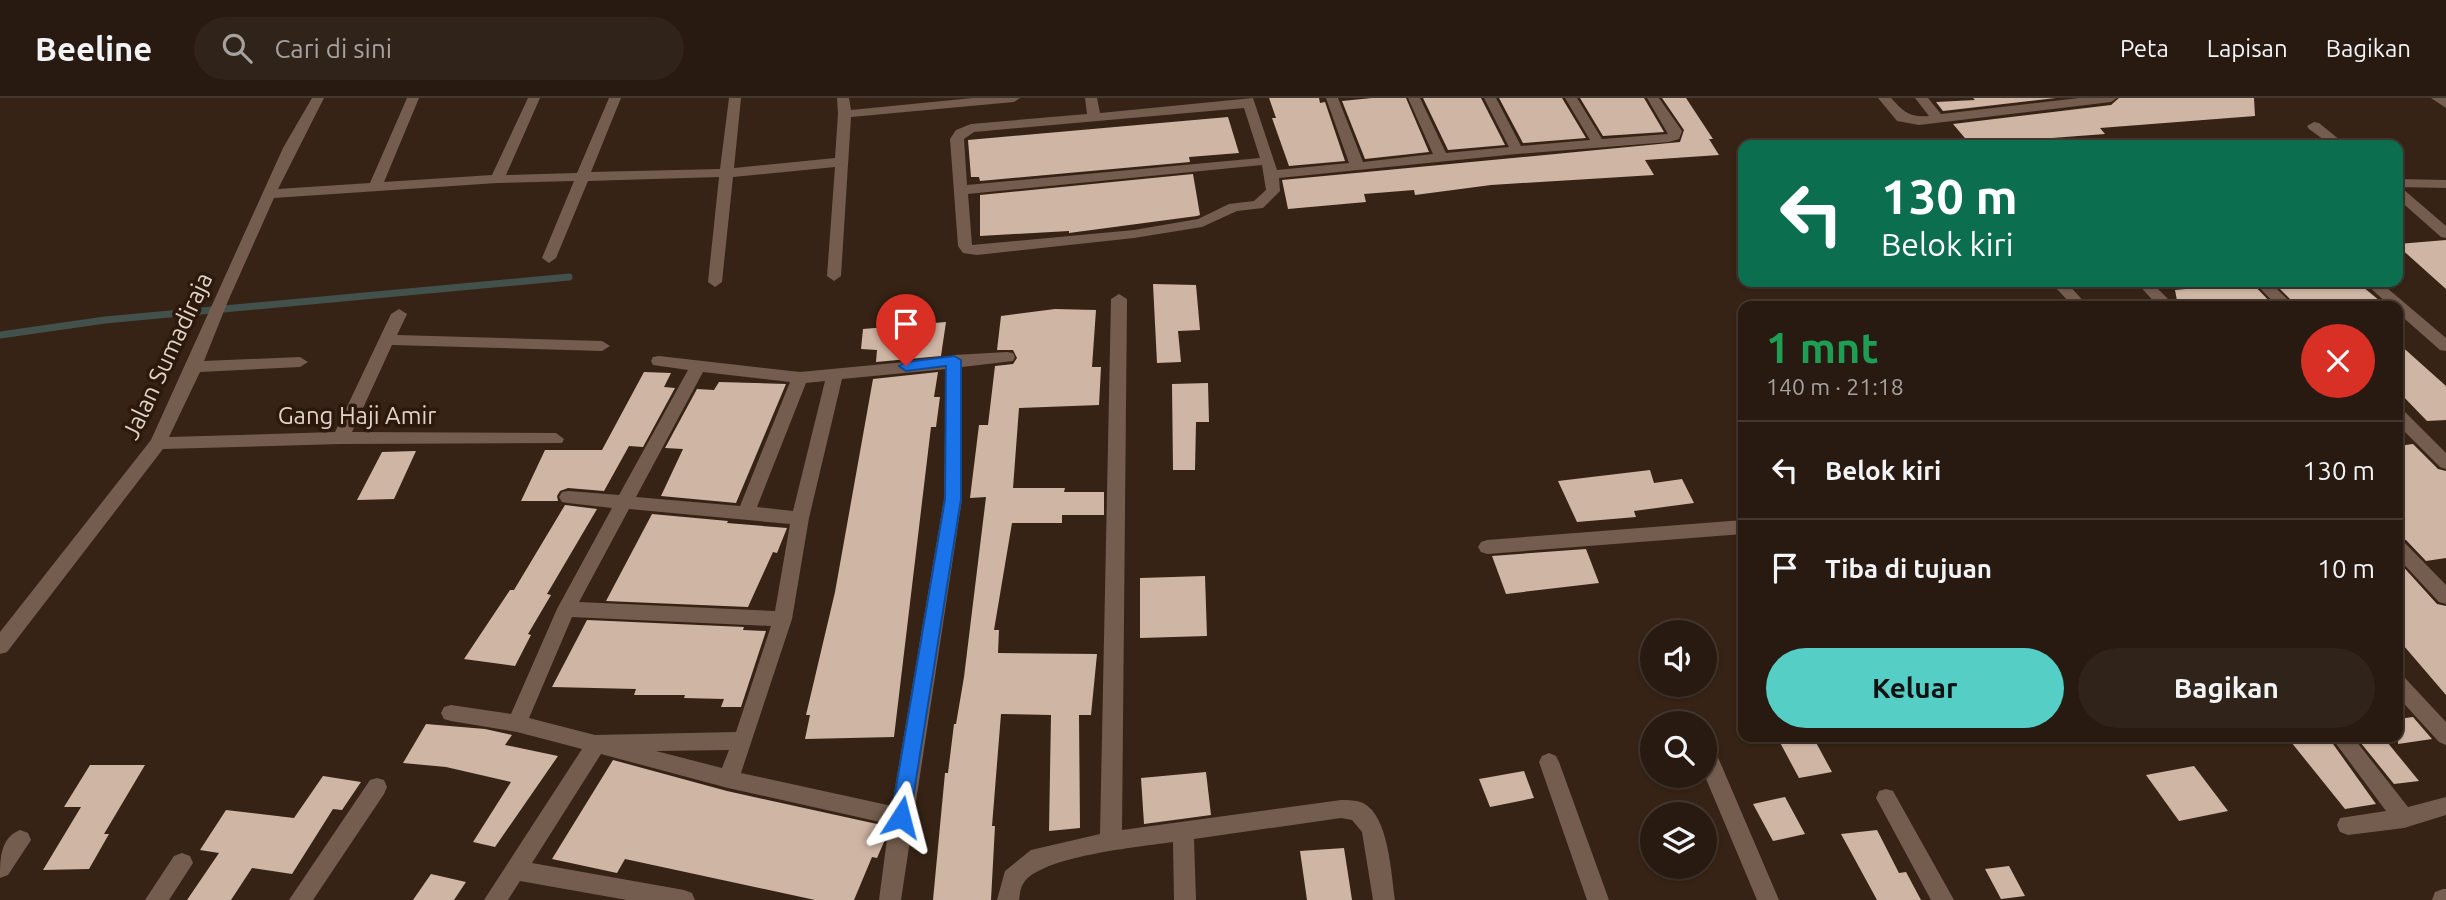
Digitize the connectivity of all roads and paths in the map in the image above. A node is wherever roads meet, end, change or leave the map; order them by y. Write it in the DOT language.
graph roads {
  1 [pos="318,98"];
  2 [pos="414,98"];
  3 [pos="534,98"];
  4 [pos="615,98"];
  5 [pos="735,98"];
  6 [pos="843,98"];
  7 [pos="1014,98"];
  8 [pos="1091,98"];
  9 [pos="1332,98"];
  10 [pos="1415,98"];
  11 [pos="1490,98"];
  12 [pos="1571,98"];
  13 [pos="1653,98"];
  14 [pos="1884,98"];
  15 [pos="1921,98"];
  16 [pos="2111,98"];
  17 [pos="2437,98"];
  18 [pos="944,101"];
  19 [pos="1248,101"];
  20 [pos="2020,102"];
  21 [pos="2446,104"];
  22 [pos="845,114"];
  23 [pos="1094,118"];
  24 [pos="1937,118"];
  25 [pos="2314,126"];
  26 [pos="2332,140"];
  27 [pos="1598,143"];
  28 [pos="1517,150"];
  29 [pos="1441,157"];
  30 [pos="840,162"];
  31 [pos="1357,165"];
  32 [pos="1269,168"];
  33 [pos="728,173"];
  34 [pos="583,175"];
  35 [pos="497,178"];
  36 [pos="2403,183"];
  37 [pos="2446,184"];
  38 [pos="374,189"];
  39 [pos="962,190"];
  40 [pos="270,194"];
  41 [pos="2403,196"];
  42 [pos="2446,234"];
  43 [pos="549,258"];
  44 [pos="834,276"];
  45 [pos="715,282"];
  46 [pos="2063,287"];
  47 [pos="2148,287"];
  48 [pos="2266,287"];
  49 [pos="2377,287"];
  50 [pos="1119,299"];
  51 [pos="2076,301"];
  52 [pos="2162,301"];
  53 [pos="2281,301"];
  54 [pos="2394,301"];
  55 [pos="2403,309"];
  56 [pos="399,314"];
  57 [pos="387,340"];
  58 [pos="2446,345"];
  59 [pos="602,346"];
  60 [pos="1007,357"];
  61 [pos="954,360"];
  62 [pos="659,361"];
  63 [pos="300,362"];
  64 [pos="698,366"];
  65 [pos="194,367"];
  66 [pos="835,375"];
  67 [pos="800,378"];
  68 [pos="2403,420"];
  69 [pos="341,438"];
  70 [pos="556,439"];
  71 [pos="158,443"];
  72 [pos="2446,463"];
  73 [pos="568,496"];
  74 [pos="622,503"];
  75 [pos="746,512"];
  76 [pos="800,518"];
  77 [pos="1738,527"];
  78 [pos="1487,547"];
  79 [pos="2403,552"];
  80 [pos="2446,597"];
  81 [pos="566,609"];
  82 [pos="783,619"];
  83 [pos="0,646"];
  84 [pos="2403,689"];
  85 [pos="451,713"];
  86 [pos="517,723"];
  87 [pos="2446,736"];
  88 [pos="743,741"];
  89 [pos="2345,742"];
  90 [pos="597,743"];
  91 [pos="1549,762"];
  92 [pos="728,779"];
  93 [pos="1717,779"];
  94 [pos="377,787"];
  95 [pos="1886,798"];
  96 [pos="2446,806"];
  97 [pos="901,817"];
  98 [pos="2404,817"];
  99 [pos="2348,825"];
  100 [pos="1183,830"];
  101 [pos="20,840"];
  102 [pos="1111,841"];
  103 [pos="182,863"];
  104 [pos="0,868"];
  105 [pos="517,870"];
  106 [pos="156,900"];
  107 [pos="300,900"];
  108 [pos="495,900"];
  109 [pos="684,900"];
  110 [pos="890,900"];
  111 [pos="1008,900"];
  112 [pos="1185,900"];
  113 [pos="1384,900"];
  114 [pos="1598,900"];
  115 [pos="1768,900"];
  116 [pos="1943,900"];
  1 -- 40 [label="street, Jalan Sumadiraja"];
  2 -- 38 [label="street"];
  3 -- 35 [label="street"];
  4 -- 34 [label="street"];
  5 -- 33 [label="street"];
  6 -- 22 [label="street"];
  7 -- 18 [label="street"];
  8 -- 23 [label="street"];
  9 -- 31 [label="street"];
  10 -- 29 [label="street"];
  11 -- 28 [label="street"];
  12 -- 27 [label="street"];
  13 -- 27 [label="street"];
  14 -- 24 [label="street"];
  15 -- 24 [label="street"];
  16 -- 20 [label="street"];
  17 -- 21 [label="street"];
  18 -- 22 [label="street"];
  19 -- 23 [label="street"];
  19 -- 32 [label="street"];
  20 -- 24 [label="street"];
  22 -- 30 [label="street"];
  23 -- 39 [label="street"];
  25 -- 26 [label="street"];
  27 -- 28 [label="street"];
  28 -- 29 [label="street"];
  29 -- 31 [label="street"];
  30 -- 33 [label="street"];
  30 -- 44 [label="street"];
  31 -- 32 [label="street"];
  32 -- 39 [label="street"];
  32 -- 39 [label="street"];
  33 -- 34 [label="street"];
  33 -- 45 [label="street"];
  34 -- 35 [label="street"];
  34 -- 43 [label="street"];
  35 -- 38 [label="street"];
  36 -- 37 [label="street"];
  38 -- 40 [label="street"];
  40 -- 65 [label="street, Jalan Sumadiraja"];
  41 -- 42 [label="street"];
  46 -- 51 [label="street"];
  47 -- 52 [label="street"];
  48 -- 53 [label="street"];
  49 -- 54 [label="street"];
  50 -- 102 [label="street"];
  55 -- 58 [label="street"];
  56 -- 57 [label="street"];
  57 -- 59 [label="street"];
  57 -- 69 [label="street"];
  60 -- 61 [label="street"];
  61 -- 66 [label="street"];
  61 -- 97 [label="street"];
  62 -- 64 [label="street"];
  63 -- 65 [label="street"];
  64 -- 67 [label="street"];
  64 -- 74 [label="street"];
  65 -- 71 [label="street, Jalan Sumadiraja"];
  66 -- 67 [label="street"];
  66 -- 76 [label="street"];
  67 -- 75 [label="street"];
  68 -- 72 [label="street"];
  69 -- 70 [label="street, Gang Haji Amir"];
  69 -- 71 [label="street, Gang Haji Amir"];
  71 -- 83 [label="street, Jalan Sumadiraja"];
  73 -- 74 [label="street"];
  74 -- 75 [label="street"];
  74 -- 81 [label="street"];
  75 -- 76 [label="street"];
  76 -- 82 [label="street"];
  77 -- 78 [label="street"];
  79 -- 80 [label="street"];
  81 -- 82 [label="street"];
  81 -- 86 [label="street"];
  82 -- 88 [label="street"];
  84 -- 87 [label="street"];
  85 -- 86 [label="street"];
  86 -- 90 [label="street"];
  88 -- 90 [label="street"];
  88 -- 92 [label="street"];
  89 -- 98 [label="street"];
  90 -- 92 [label="street"];
  90 -- 105 [label="street"];
  91 -- 114 [label="street"];
  92 -- 97 [label="street"];
  93 -- 115 [label="street"];
  94 -- 107 [label="street"];
  95 -- 116 [label="street"];
  96 -- 98 [label="street"];
  97 -- 110 [label="street"];
  98 -- 99 [label="street"];
  100 -- 102 [label="street"];
  100 -- 112 [label="street"];
  100 -- 113 [label="street"];
  101 -- 104 [label="street"];
  102 -- 111 [label="street"];
  103 -- 106 [label="street"];
  105 -- 108 [label="street"];
  105 -- 109 [label="street"];
}
